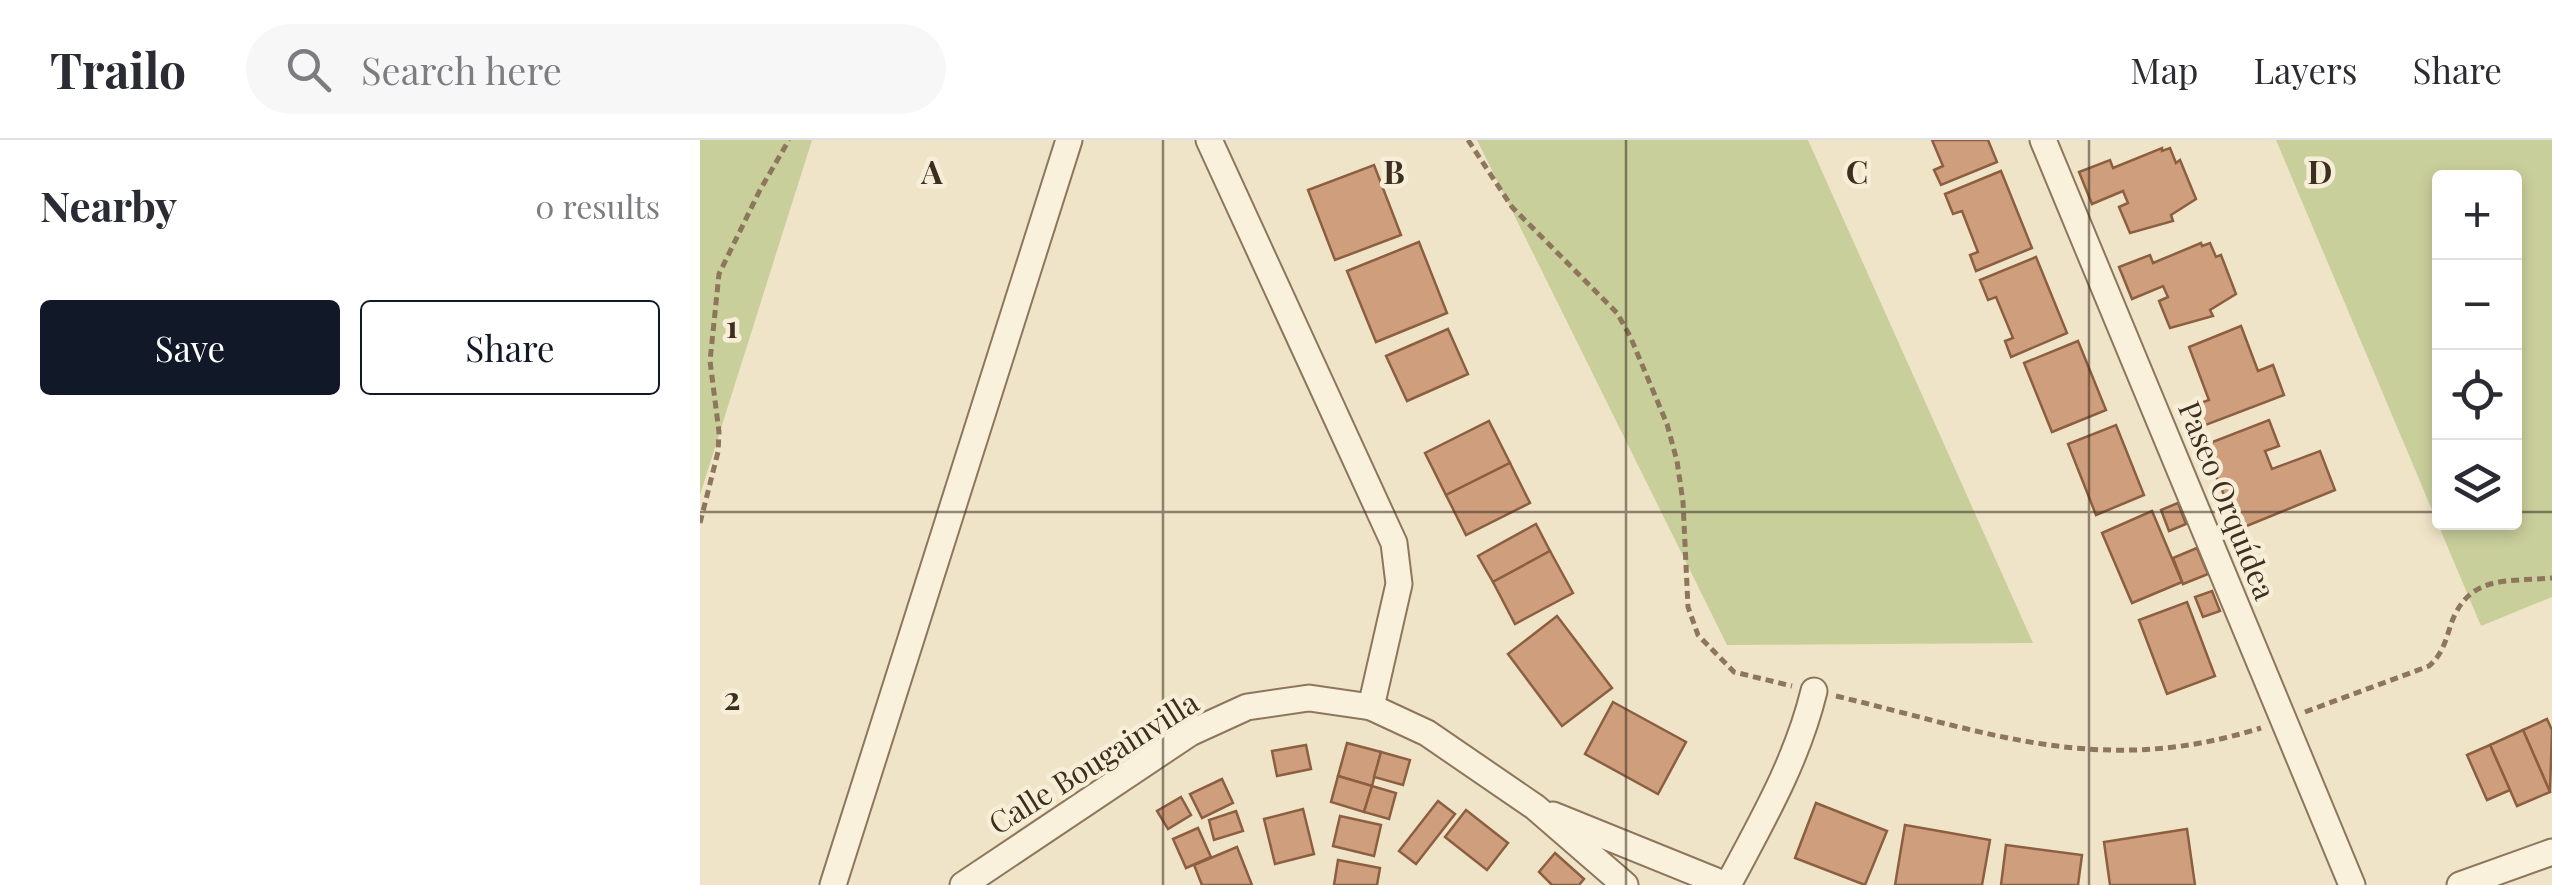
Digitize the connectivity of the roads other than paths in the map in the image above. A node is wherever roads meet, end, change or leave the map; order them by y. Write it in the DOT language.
graph roads {
  1 [pos="1069,140"];
  2 [pos="1209,140"];
  3 [pos="2044,140"];
  4 [pos="1814,691"];
  5 [pos="1371,707"];
  6 [pos="1535,807"];
  7 [pos="2552,852"];
  8 [pos="833,885"];
  9 [pos="962,885"];
  10 [pos="1625,885"];
  11 [pos="1727,885"];
  12 [pos="2352,885"];
  13 [pos="2460,885"];
  1 -- 8 [label="street"];
  2 -- 5 [label="street"];
  3 -- 12 [label="street, Paseo Orquídea"];
  4 -- 11 [label="street"];
  5 -- 6 [label="street, Calle Bougainvilla"];
  5 -- 9 [label="street, Calle Bougainvilla"];
  6 -- 10 [label="street, Calle Bougainvilla"];
  6 -- 11 [label="street"];
  7 -- 13 [label="street"];
}
